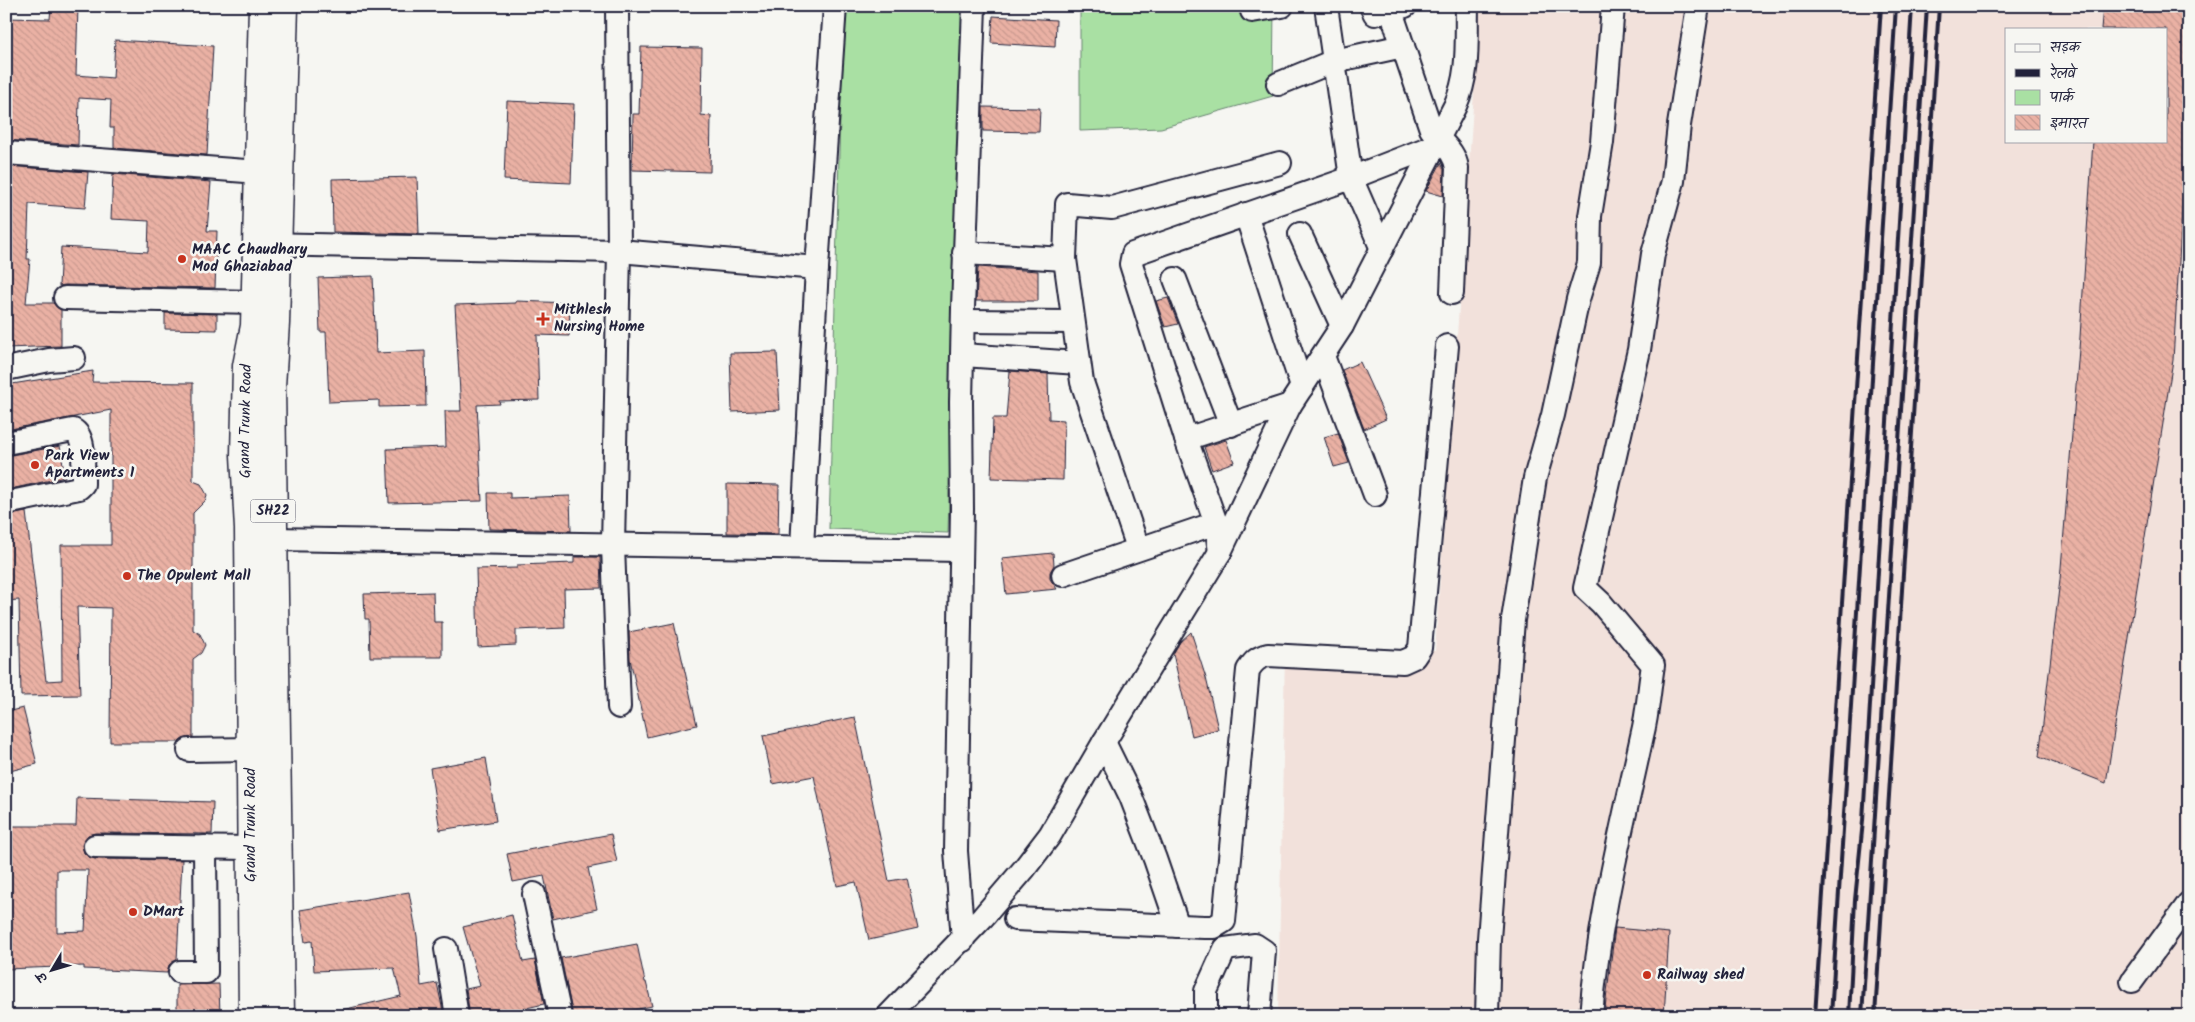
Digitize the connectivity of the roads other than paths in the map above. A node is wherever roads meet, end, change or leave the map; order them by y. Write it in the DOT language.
graph roads {
  1 [pos="264,6"];
  2 [pos="284,6"];
  3 [pos="617,6"];
  4 [pos="835,6"];
  5 [pos="974,6"];
  6 [pos="1282,6"];
  7 [pos="1326,6"];
  8 [pos="1467,6"];
  9 [pos="1613,6"];
  10 [pos="1698,6"];
  11 [pos="1389,8"];
  12 [pos="1252,11"];
  13 [pos="1403,46"];
  14 [pos="1334,61"];
  15 [pos="1278,84"];
  16 [pos="1437,143"];
  17 [pos="6,153"];
  18 [pos="1280,163"];
  19 [pos="260,172"];
  20 [pos="1351,178"];
  21 [pos="1246,214"];
  22 [pos="1300,234"];
  23 [pos="267,243"];
  24 [pos="1382,249"];
  25 [pos="619,251"];
  26 [pos="964,253"];
  27 [pos="1065,259"];
  28 [pos="817,268"];
  29 [pos="1175,278"];
  30 [pos="1452,294"];
  31 [pos="65,298"];
  32 [pos="256,302"];
  33 [pos="963,321"];
  34 [pos="1073,322"];
  35 [pos="1342,326"];
  36 [pos="1447,346"];
  37 [pos="963,355"];
  38 [pos="1322,356"];
  39 [pos="74,358"];
  40 [pos="1078,363"];
  41 [pos="6,369"];
  42 [pos="1302,387"];
  43 [pos="1290,405"];
  44 [pos="1231,424"];
  45 [pos="1186,439"];
  46 [pos="6,442"];
  47 [pos="1376,495"];
  48 [pos="6,503"];
  49 [pos="1216,523"];
  50 [pos="261,534"];
  51 [pos="613,546"];
  52 [pos="802,547"];
  53 [pos="1138,548"];
  54 [pos="961,550"];
  55 [pos="1220,552"];
  56 [pos="1063,575"];
  57 [pos="619,706"];
  58 [pos="1104,742"];
  59 [pos="250,749"];
  60 [pos="189,750"];
  61 [pos="95,846"];
  62 [pos="205,847"];
  63 [pos="251,848"];
  64 [pos="534,894"];
  65 [pos="2189,903"];
  66 [pos="1015,919"];
  67 [pos="1178,926"];
  68 [pos="963,940"];
  69 [pos="446,949"];
  70 [pos="180,972"];
  71 [pos="2132,982"];
  72 [pos="252,1016"];
  73 [pos="280,1016"];
  74 [pos="458,1016"];
  75 [pos="560,1016"];
  76 [pos="888,1016"];
  77 [pos="1206,1016"];
  78 [pos="1260,1016"];
  79 [pos="1487,1016"];
  80 [pos="1591,1016"];
  1 -- 19 [label="highway, Grand Trunk Road / SH22"];
  2 -- 23 [label="highway, Grand Trunk Road / SH22"];
  3 -- 25 [label="street"];
  4 -- 28 [label="street"];
  5 -- 26 [label="street"];
  6 -- 12 [label="street"];
  7 -- 14 [label="street"];
  8 -- 16 [label="street"];
  9 -- 79 [label="street"];
  10 -- 80 [label="street"];
  11 -- 13 [label="street"];
  13 -- 14 [label="street"];
  13 -- 16 [label="street"];
  14 -- 15 [label="street"];
  14 -- 20 [label="street"];
  16 -- 20 [label="street"];
  16 -- 24 [label="street"];
  16 -- 30 [label="street"];
  17 -- 19 [label="street"];
  18 -- 27 [label="street"];
  19 -- 23 [label="highway, Grand Trunk Road / SH22"];
  20 -- 21 [label="street"];
  20 -- 24 [label="street"];
  21 -- 42 [label="street"];
  21 -- 45 [label="street"];
  22 -- 35 [label="street"];
  23 -- 25 [label="street"];
  23 -- 32 [label="highway, Grand Trunk Road / SH22"];
  23 -- 50 [label="highway, Grand Trunk Road / SH22"];
  24 -- 35 [label="street"];
  25 -- 28 [label="street"];
  25 -- 51 [label="street"];
  26 -- 27 [label="street"];
  26 -- 33 [label="street"];
  27 -- 34 [label="street"];
  28 -- 52 [label="street"];
  29 -- 44 [label="street"];
  31 -- 32 [label="street"];
  32 -- 50 [label="highway, Grand Trunk Road / SH22"];
  33 -- 34 [label="street"];
  33 -- 37 [label="street"];
  34 -- 40 [label="street"];
  35 -- 38 [label="street"];
  36 -- 67 [label="street"];
  37 -- 40 [label="street"];
  37 -- 54 [label="street"];
  38 -- 42 [label="street"];
  38 -- 47 [label="street"];
  39 -- 41 [label="street"];
  40 -- 53 [label="street"];
  42 -- 43 [label="street"];
  43 -- 44 [label="street"];
  43 -- 55 [label="street"];
  44 -- 45 [label="street"];
  45 -- 49 [label="street"];
  46 -- 48 [label="street"];
  49 -- 53 [label="street"];
  49 -- 55 [label="street"];
  50 -- 51 [label="street"];
  50 -- 59 [label="highway, Grand Trunk Road / SH22"];
  50 -- 73 [label="highway, Grand Trunk Road / SH22"];
  51 -- 52 [label="street"];
  51 -- 57 [label="street"];
  52 -- 54 [label="street"];
  53 -- 56 [label="street"];
  54 -- 68 [label="street"];
  55 -- 58 [label="street"];
  58 -- 67 [label="street"];
  58 -- 68 [label="street"];
  59 -- 60 [label="street"];
  59 -- 63 [label="highway, Grand Trunk Road / SH22"];
  61 -- 62 [label="street"];
  62 -- 63 [label="street"];
  62 -- 70 [label="street"];
  63 -- 72 [label="highway, Grand Trunk Road / SH22"];
  64 -- 75 [label="street"];
  65 -- 71 [label="street"];
  66 -- 67 [label="street"];
  68 -- 76 [label="street"];
  69 -- 74 [label="street"];
  77 -- 78 [label="street"];
}
